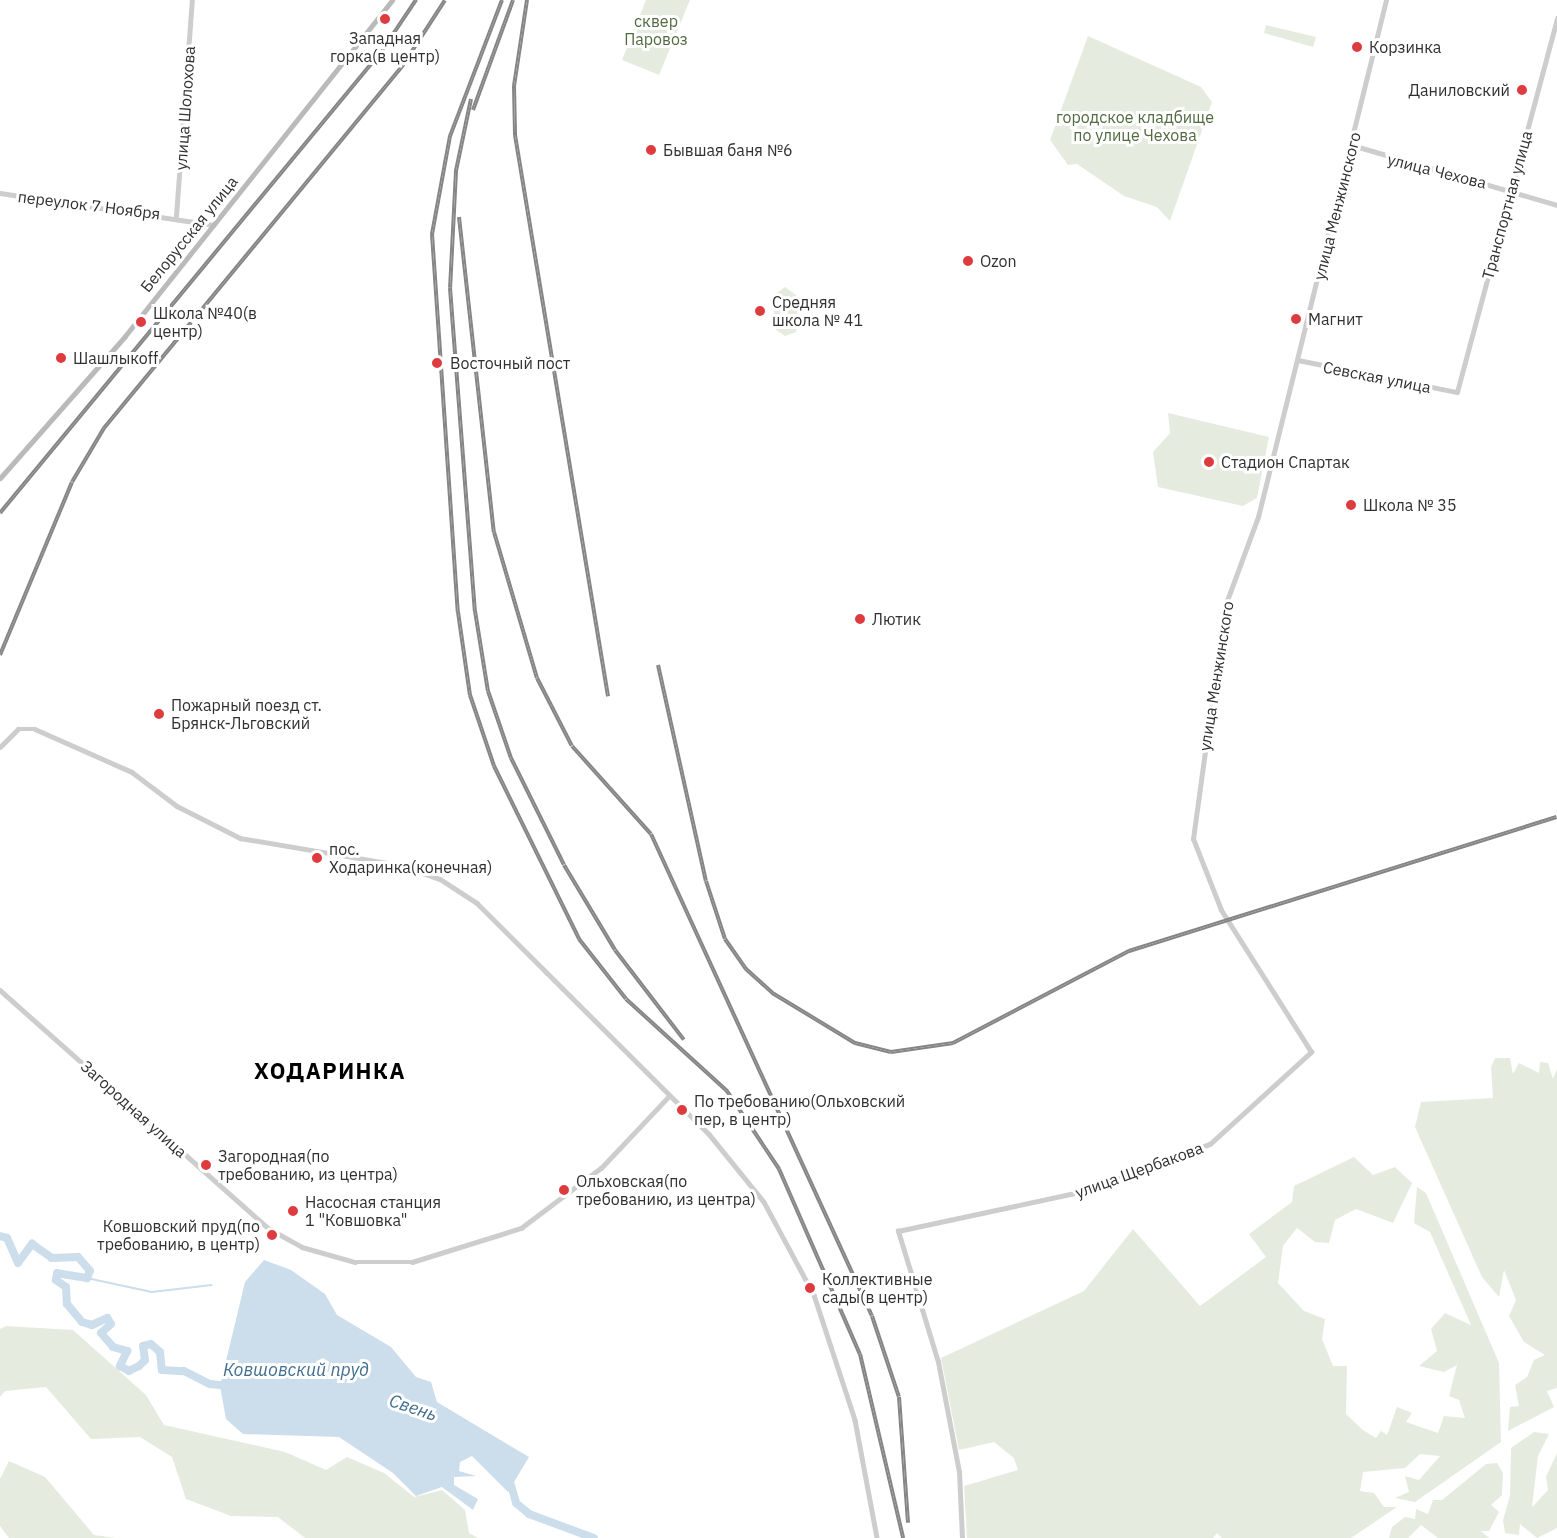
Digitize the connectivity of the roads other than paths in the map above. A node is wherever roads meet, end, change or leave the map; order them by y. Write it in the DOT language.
graph roads {
  1 [pos="192,0"];
  2 [pos="392,0"];
  3 [pos="1386,0"];
  4 [pos="1557,18"];
  5 [pos="1352,145"];
  6 [pos="1513,191"];
  7 [pos="0,193"];
  8 [pos="1557,206"];
  9 [pos="176,216"];
  10 [pos="214,225"];
  11 [pos="1298,360"];
  12 [pos="1457,392"];
  13 [pos="0,478"];
  14 [pos="0,747"];
  15 [pos="0,990"];
  16 [pos="1311,1052"];
  17 [pos="669,1096"];
  18 [pos="877,1538"];
  19 [pos="962,1538"];
  1 -- 9 [label="street, улица Шолохова"];
  2 -- 10 [label="main road, Белорусская улица"];
  3 -- 5 [label="street, улица Менжинского"];
  4 -- 6 [label="street, Транспортная улица"];
  5 -- 6 [label="street, улица Чехова"];
  5 -- 11 [label="street, улица Менжинского"];
  6 -- 8 [label="street, улица Чехова"];
  6 -- 12 [label="street, Транспортная улица"];
  7 -- 9 [label="street, переулок 7 Ноября"];
  9 -- 10 [label="street, переулок 7 Ноября"];
  10 -- 13 [label="main road, Белорусская улица"];
  11 -- 12 [label="street, Севская улица"];
  11 -- 16 [label="street, улица Менжинского"];
  14 -- 17 [label="street"];
  15 -- 17 [label="street, Загородная улица"];
  16 -- 19 [label="street, улица Щербакова"];
  17 -- 18 [label="street"];
}
